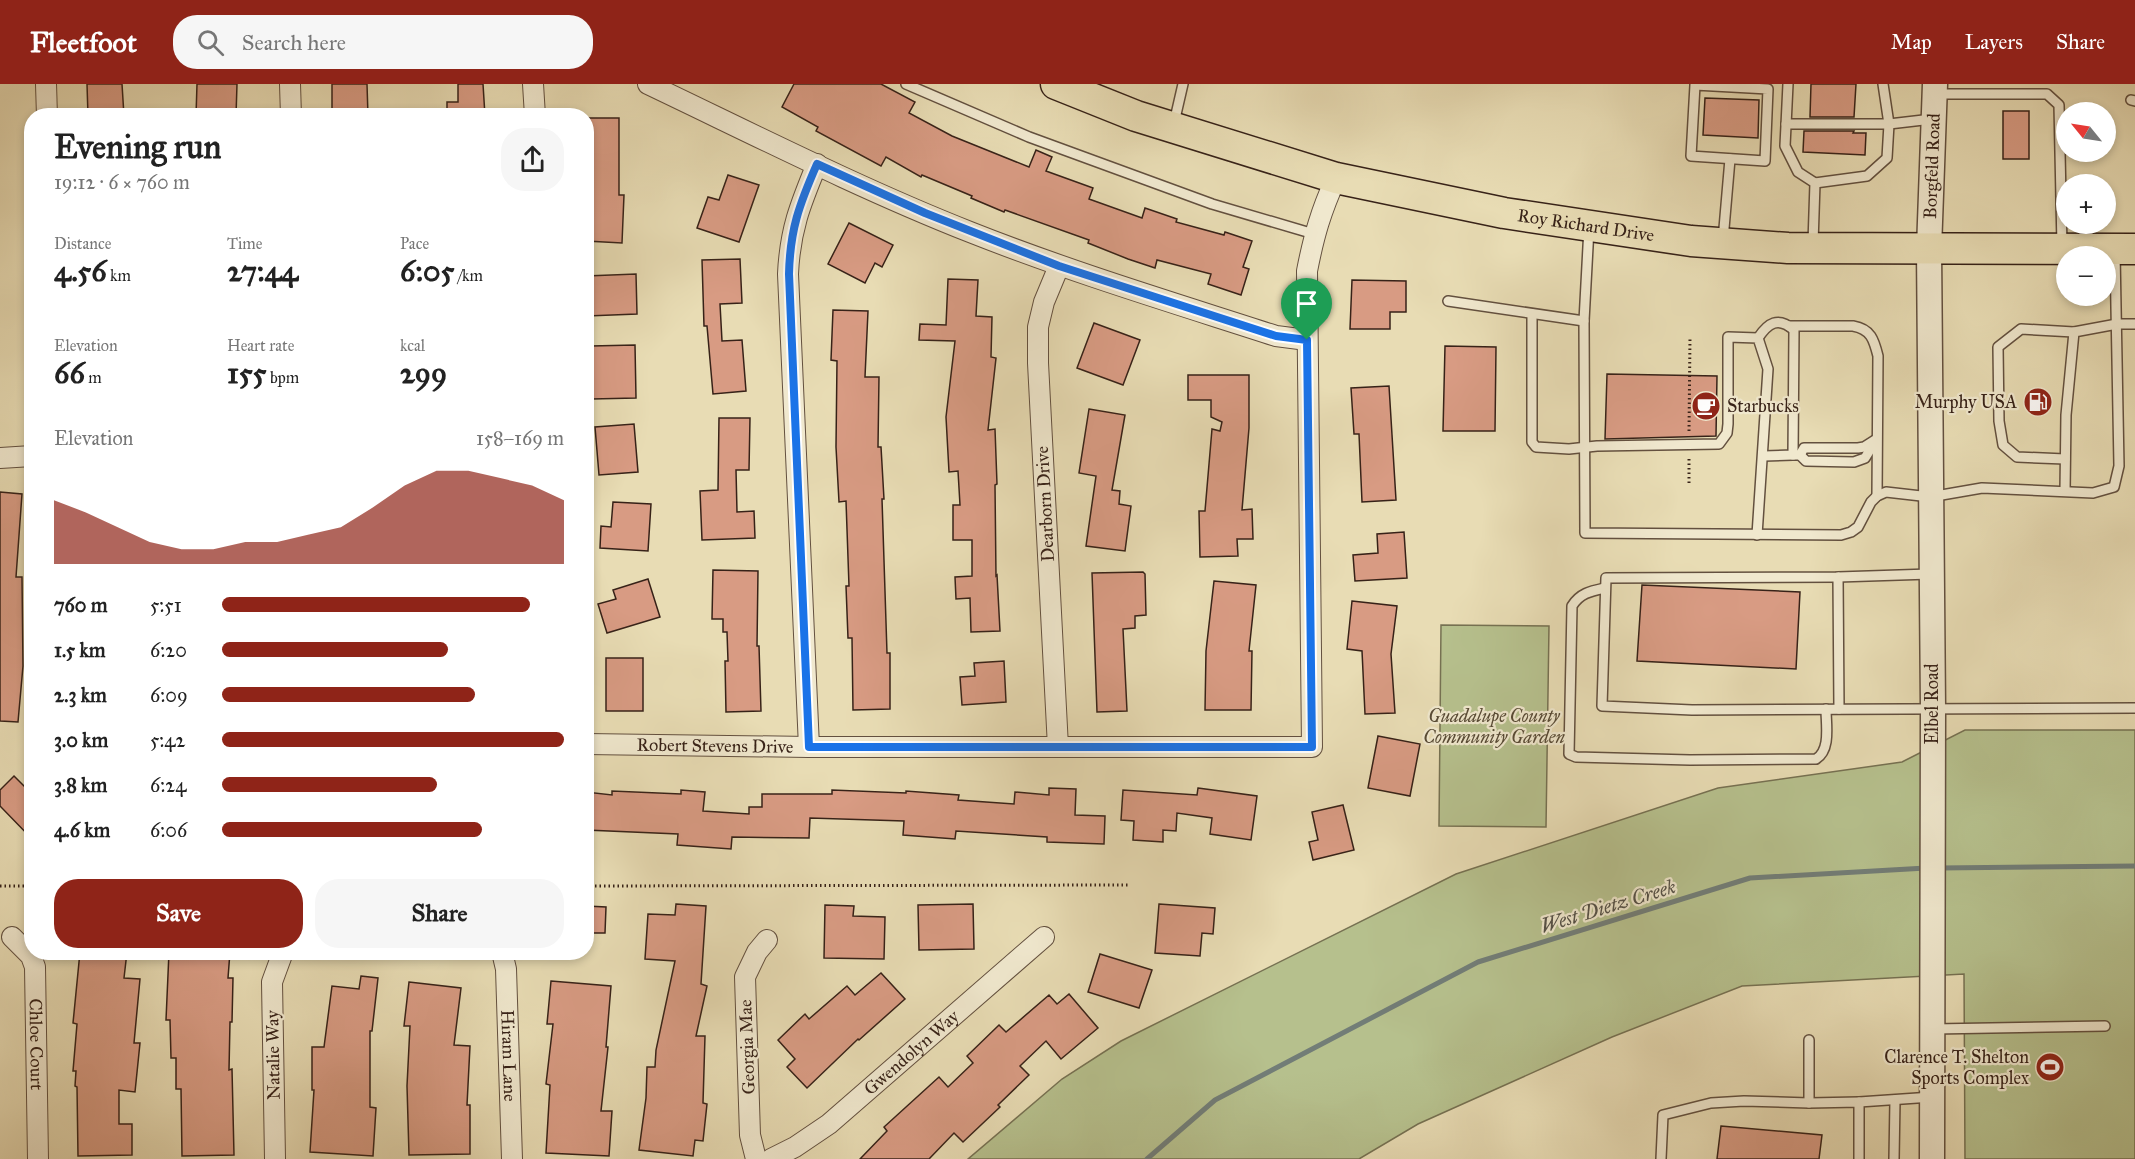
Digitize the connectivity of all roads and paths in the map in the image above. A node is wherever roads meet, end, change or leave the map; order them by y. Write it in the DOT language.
graph roads {
  1 [pos="46,84"];
  2 [pos="290,84"];
  3 [pos="533,84"];
  4 [pos="648,84"];
  5 [pos="906,84"];
  6 [pos="1056,84"];
  7 [pos="1183,84"];
  8 [pos="1788,84"];
  9 [pos="1883,84"];
  10 [pos="1935,89"];
  11 [pos="48,108"];
  12 [pos="291,108"];
  13 [pos="534,108"];
  14 [pos="1933,119"];
  15 [pos="1786,124"];
  16 [pos="1888,124"];
  17 [pos="1173,128"];
  18 [pos="1730,159"];
  19 [pos="817,164"];
  20 [pos="1336,178"];
  21 [pos="1815,183"];
  22 [pos="1589,226"];
  23 [pos="1314,234"];
  24 [pos="1723,243"];
  25 [pos="2062,246"];
  26 [pos="1812,249"];
  27 [pos="1929,249"];
  28 [pos="2056,249"];
  29 [pos="2125,249"];
  30 [pos="1059,266"];
  31 [pos="1448,301"];
  32 [pos="1532,314"];
  33 [pos="1584,321"];
  34 [pos="2116,324"];
  35 [pos="2135,324"];
  36 [pos="1789,326"];
  37 [pos="2074,332"];
  38 [pos="1690,337"];
  39 [pos="1758,338"];
  40 [pos="1307,340"];
  41 [pos="1876,439"];
  42 [pos="1689,446"];
  43 [pos="1584,448"];
  44 [pos="1796,455"];
  45 [pos="24,456"];
  46 [pos="1764,456"];
  47 [pos="0,458"];
  48 [pos="2066,459"];
  49 [pos="1689,483"];
  50 [pos="2065,491"];
  51 [pos="1877,496"];
  52 [pos="1930,497"];
  53 [pos="1757,535"];
  54 [pos="1930,574"];
  55 [pos="1838,578"];
  56 [pos="1605,588"];
  57 [pos="1933,708"];
  58 [pos="2135,708"];
  59 [pos="1826,709"];
  60 [pos="1839,709"];
  61 [pos="594,744"];
  62 [pos="809,747"];
  63 [pos="1058,747"];
  64 [pos="1129,885"];
  65 [pos="0,886"];
  66 [pos="24,886"];
  67 [pos="594,886"];
  68 [pos="1044,937"];
  69 [pos="12,938"];
  70 [pos="767,940"];
  71 [pos="24,949"];
  72 [pos="32,960"];
  73 [pos="280,960"];
  74 [pos="504,960"];
  75 [pos="2105,1026"];
  76 [pos="1932,1029"];
  77 [pos="1809,1040"];
  78 [pos="1932,1097"];
  79 [pos="1895,1100"];
  80 [pos="1859,1102"];
  81 [pos="1809,1103"];
  82 [pos="38,1159"];
  83 [pos="274,1159"];
  84 [pos="512,1159"];
  85 [pos="756,1159"];
  86 [pos="771,1159"];
  87 [pos="1661,1159"];
  88 [pos="1859,1159"];
  89 [pos="1894,1159"];
  90 [pos="1932,1159"];
  1 -- 11 [label="street"];
  2 -- 12 [label="street"];
  3 -- 13 [label="street"];
  4 -- 19 [label="street"];
  5 -- 23 [label="lane"];
  6 -- 17 [label="main road, Roy Richard Drive"];
  7 -- 17 [label="lane"];
  8 -- 15 [label="lane"];
  9 -- 16 [label="lane"];
  10 -- 14 [label="street, Borgfeld Road"];
  10 -- 25 [label="lane"];
  14 -- 16 [label="lane"];
  14 -- 27 [label="street, Borgfeld Road"];
  15 -- 16 [label="lane"];
  15 -- 21 [label="lane"];
  16 -- 21 [label="lane"];
  17 -- 20 [label="main road, Roy Richard Drive"];
  18 -- 18 [label="lane"];
  18 -- 24 [label="lane"];
  19 -- 30 [label="street"];
  19 -- 62 [label="street"];
  20 -- 22 [label="main road, Roy Richard Drive"];
  20 -- 23 [label="street"];
  21 -- 26 [label="lane"];
  22 -- 24 [label="main road, Roy Richard Drive"];
  22 -- 33 [label="lane"];
  23 -- 40 [label="street"];
  24 -- 26 [label="main road, Roy Richard Drive"];
  26 -- 27 [label="main road, Roy Richard Drive"];
  27 -- 28 [label="main road, Roy Richard Drive"];
  27 -- 52 [label="street, Elbel Road"];
  29 -- 34 [label="lane"];
  30 -- 40 [label="street"];
  30 -- 63 [label="street, Dearborn Drive"];
  31 -- 32 [label="lane"];
  32 -- 33 [label="lane"];
  32 -- 43 [label="lane"];
  33 -- 43 [label="lane"];
  34 -- 35 [label="lane"];
  34 -- 37 [label="lane"];
  34 -- 50 [label="lane"];
  36 -- 39 [label="lane"];
  36 -- 41 [label="lane"];
  36 -- 44 [label="lane"];
  37 -- 48 [label="lane"];
  37 -- 48 [label="lane"];
  38 -- 42 [label="path"];
  39 -- 42 [label="lane"];
  39 -- 46 [label="lane"];
  40 -- 63 [label="street, Robert Stevens Drive"];
  41 -- 44 [label="lane"];
  41 -- 44 [label="lane"];
  41 -- 51 [label="lane"];
  42 -- 43 [label="lane"];
  42 -- 49 [label="path"];
  43 -- 53 [label="lane"];
  44 -- 46 [label="lane"];
  45 -- 47 [label="street"];
  46 -- 53 [label="lane"];
  48 -- 50 [label="lane"];
  50 -- 52 [label="lane"];
  51 -- 52 [label="lane"];
  51 -- 53 [label="lane"];
  52 -- 54 [label="street, Elbel Road"];
  54 -- 55 [label="lane"];
  54 -- 57 [label="street, Elbel Road"];
  55 -- 56 [label="lane"];
  55 -- 60 [label="lane"];
  56 -- 59 [label="lane"];
  56 -- 59 [label="lane"];
  57 -- 58 [label="lane"];
  57 -- 60 [label="lane"];
  57 -- 76 [label="street, Elbel Road"];
  59 -- 60 [label="lane"];
  61 -- 62 [label="street, Robert Stevens Drive"];
  62 -- 63 [label="street, Robert Stevens Drive"];
  64 -- 67 [label="path"];
  65 -- 66 [label="path"];
  68 -- 86 [label="street, Gwendolyn Way"];
  69 -- 71 [label="street, Chloe Court"];
  70 -- 85 [label="street, Georgia Mae"];
  72 -- 82 [label="street, Chloe Court"];
  73 -- 83 [label="street, Natalie Way"];
  74 -- 84 [label="street, Hiram Lane"];
  75 -- 76 [label="lane"];
  76 -- 78 [label="street, Elbel Road"];
  77 -- 81 [label="lane"];
  78 -- 79 [label="lane"];
  78 -- 90 [label="street, Elbel Road"];
  79 -- 80 [label="lane"];
  79 -- 89 [label="lane"];
  80 -- 81 [label="lane"];
  80 -- 88 [label="lane"];
  81 -- 87 [label="lane"];
}
